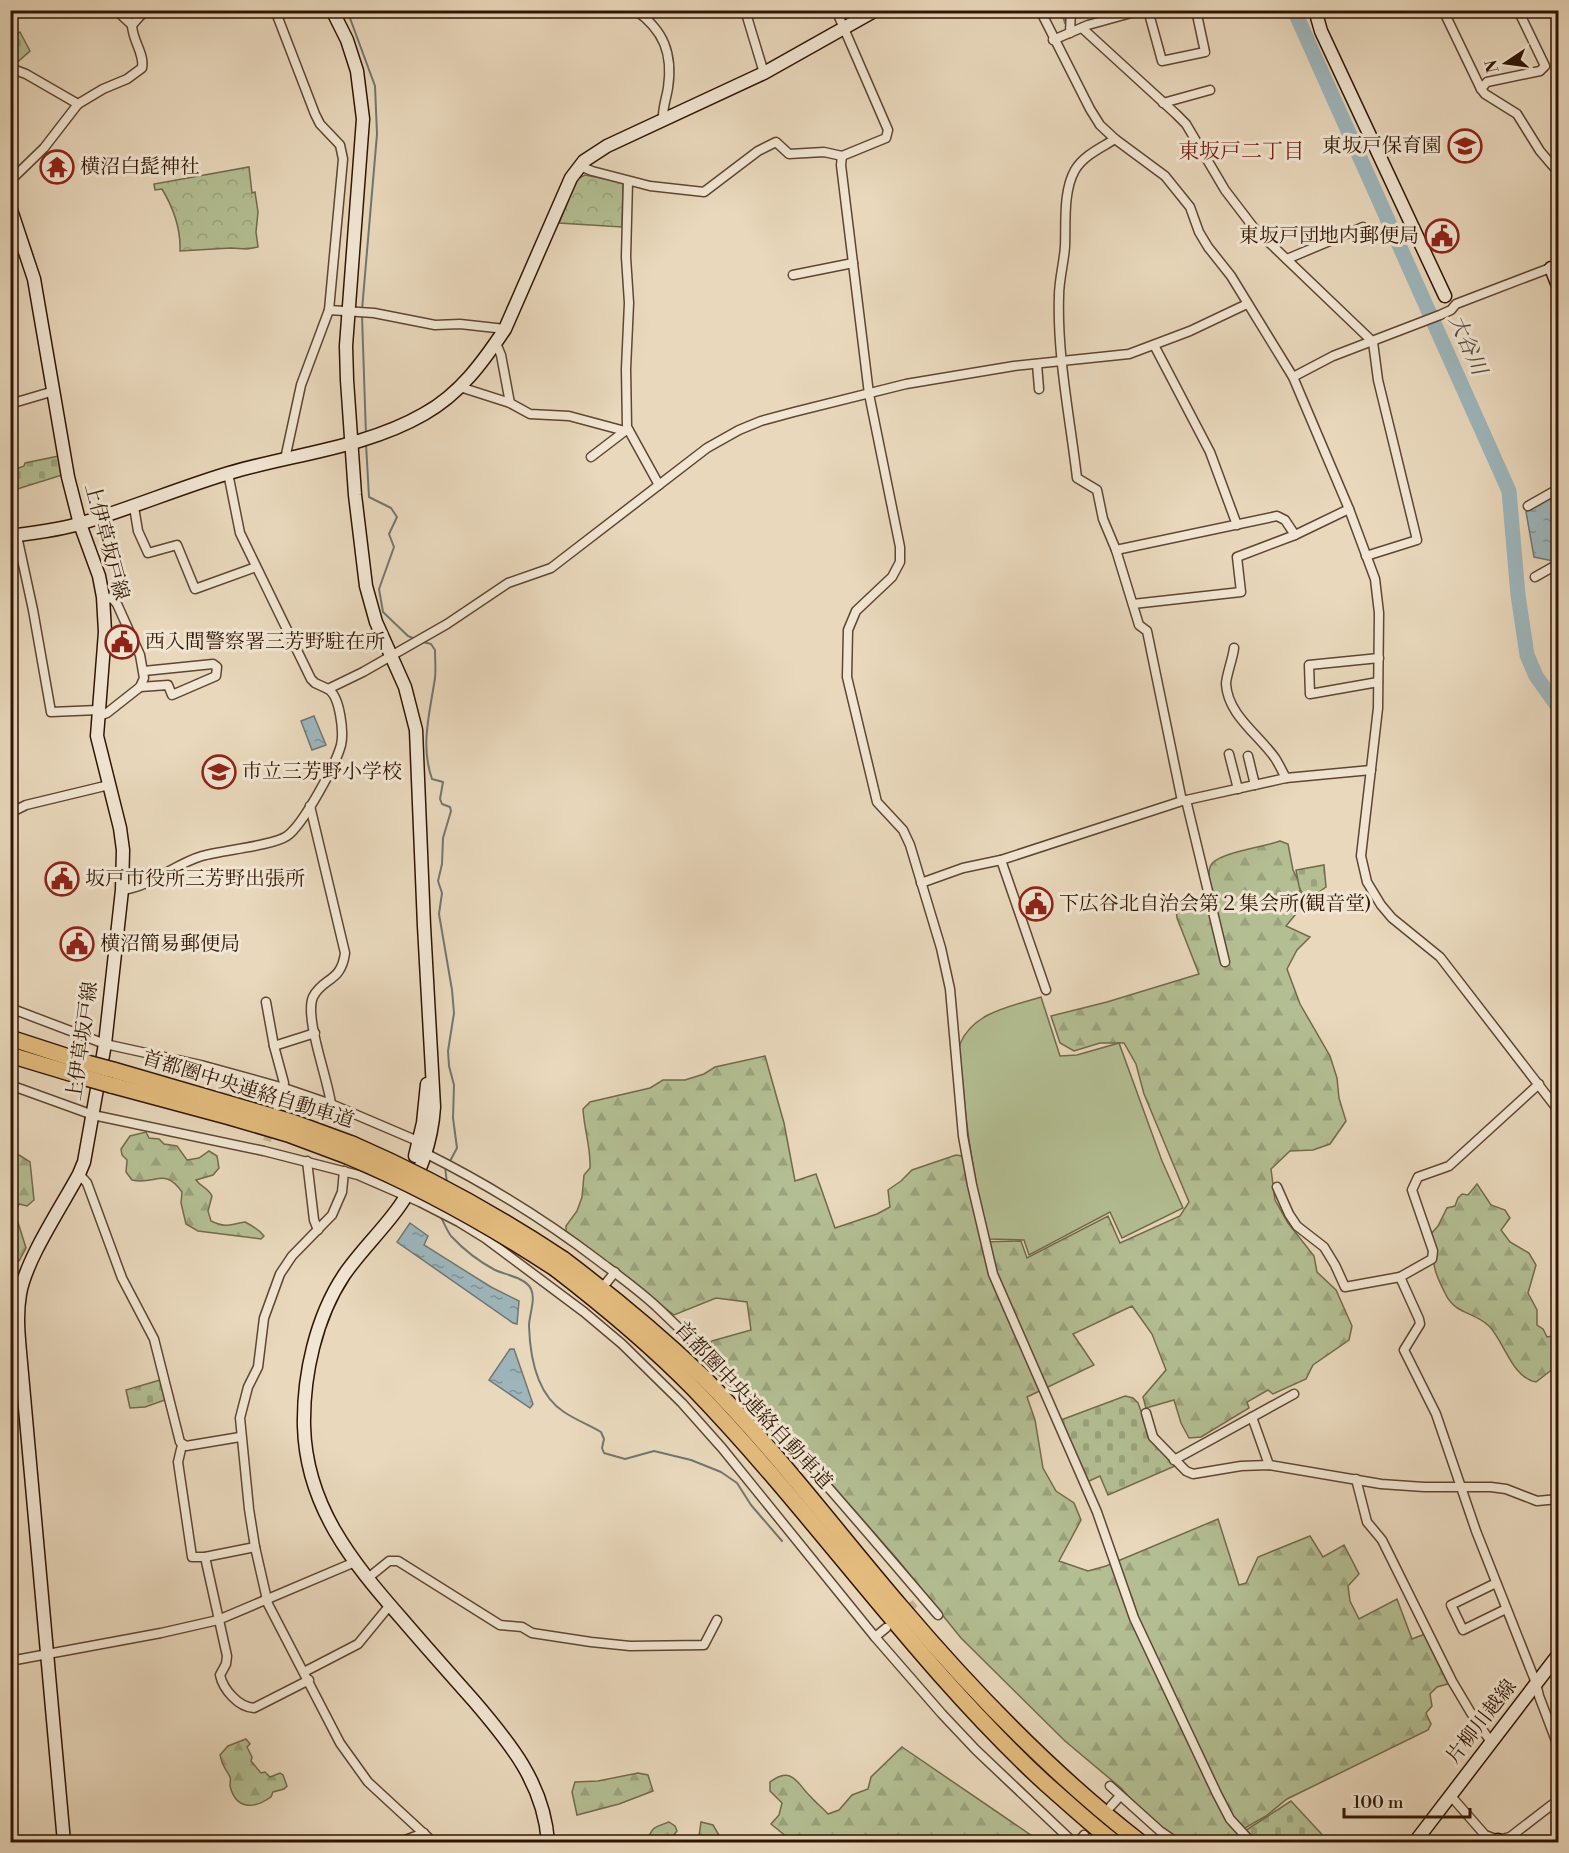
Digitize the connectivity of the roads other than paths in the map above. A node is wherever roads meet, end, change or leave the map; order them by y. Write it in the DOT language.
graph roads {
  1 [pos="116,10"];
  2 [pos="149,10"];
  3 [pos="275,10"];
  4 [pos="332,10"];
  5 [pos="635,10"];
  6 [pos="745,10"];
  7 [pos="836,10"];
  8 [pos="876,10"];
  9 [pos="1040,10"];
  10 [pos="1071,10"];
  11 [pos="1142,10"];
  12 [pos="1148,10"];
  13 [pos="1196,10"];
  14 [pos="1315,10"];
  15 [pos="1443,10"];
  16 [pos="1518,10"];
  17 [pos="132,25"];
  18 [pos="845,28"];
  19 [pos="1082,28"];
  20 [pos="1070,33"];
  21 [pos="1053,40"];
  22 [pos="10,68"];
  23 [pos="764,73"];
  24 [pos="1481,89"];
  25 [pos="1210,90"];
  26 [pos="1163,103"];
  27 [pos="78,104"];
  28 [pos="663,121"];
  29 [pos="1115,139"];
  30 [pos="842,156"];
  31 [pos="580,166"];
  32 [pos="1558,172"];
  33 [pos="628,180"];
  34 [pos="10,181"];
  35 [pos="10,207"];
  36 [pos="1363,227"];
  37 [pos="1287,259"];
  38 [pos="853,263"];
  39 [pos="1555,266"];
  40 [pos="793,275"];
  41 [pos="1558,286"];
  42 [pos="1445,296"];
  43 [pos="1247,304"];
  44 [pos="1456,304"];
  45 [pos="329,310"];
  46 [pos="347,312"];
  47 [pos="505,329"];
  48 [pos="1373,342"];
  49 [pos="496,343"];
  50 [pos="1154,345"];
  51 [pos="1062,361"];
  52 [pos="1037,364"];
  53 [pos="1293,377"];
  54 [pos="460,387"];
  55 [pos="1039,389"];
  56 [pos="54,391"];
  57 [pos="869,394"];
  58 [pos="510,403"];
  59 [pos="10,404"];
  60 [pos="627,431"];
  61 [pos="352,442"];
  62 [pos="591,457"];
  63 [pos="285,459"];
  64 [pos="228,473"];
  65 [pos="659,485"];
  66 [pos="1558,489"];
  67 [pos="1528,506"];
  68 [pos="134,507"];
  69 [pos="1348,509"];
  70 [pos="80,524"];
  71 [pos="1238,525"];
  72 [pos="1295,535"];
  73 [pos="14,536"];
  74 [pos="1116,550"];
  75 [pos="1366,556"];
  76 [pos="1558,564"];
  77 [pos="256,567"];
  78 [pos="1535,577"];
  79 [pos="103,597"];
  80 [pos="1132,604"];
  81 [pos="1234,648"];
  82 [pos="391,655"];
  83 [pos="1379,658"];
  84 [pos="144,671"];
  85 [pos="1378,682"];
  86 [pos="140,687"];
  87 [pos="328,689"];
  88 [pos="98,714"];
  89 [pos="1229,754"];
  90 [pos="1248,756"];
  91 [pos="1371,770"];
  92 [pos="1286,778"];
  93 [pos="109,785"];
  94 [pos="1255,785"];
  95 [pos="1238,789"];
  96 [pos="1184,801"];
  97 [pos="310,806"];
  98 [pos="10,813"];
  99 [pos="1001,860"];
  100 [pos="921,883"];
  101 [pos="122,890"];
  102 [pos="1225,963"];
  103 [pos="1046,990"];
  104 [pos="266,1002"];
  105 [pos="10,1008"];
  106 [pos="315,1033"];
  107 [pos="10,1038"];
  108 [pos="105,1044"];
  109 [pos="274,1046"];
  110 [pos="10,1055"];
  111 [pos="85,1070"];
  112 [pos="1539,1084"];
  113 [pos="10,1085"];
  114 [pos="284,1088"];
  115 [pos="331,1104"];
  116 [pos="277,1106"];
  117 [pos="1558,1110"];
  118 [pos="93,1115"];
  119 [pos="267,1141"];
  120 [pos="422,1147"];
  121 [pos="264,1151"];
  122 [pos="348,1157"];
  123 [pos="307,1161"];
  124 [pos="79,1174"];
  125 [pos="1277,1187"];
  126 [pos="404,1195"];
  127 [pos="318,1230"];
  128 [pos="560,1264"];
  129 [pos="615,1272"];
  130 [pos="1400,1276"];
  131 [pos="607,1282"];
  132 [pos="15,1311"];
  133 [pos="1294,1394"];
  134 [pos="1146,1413"];
  135 [pos="1252,1417"];
  136 [pos="240,1437"];
  137 [pos="182,1445"];
  138 [pos="1174,1460"];
  139 [pos="1269,1464"];
  140 [pos="1356,1479"];
  141 [pos="1461,1487"];
  142 [pos="1558,1499"];
  143 [pos="255,1547"];
  144 [pos="205,1557"];
  145 [pos="355,1562"];
  146 [pos="368,1578"];
  147 [pos="1496,1583"];
  148 [pos="922,1596"];
  149 [pos="266,1599"];
  150 [pos="915,1603"];
  151 [pos="390,1605"];
  152 [pos="1506,1609"];
  153 [pos="938,1615"];
  154 [pos="218,1620"];
  155 [pos="717,1620"];
  156 [pos="885,1628"];
  157 [pos="875,1637"];
  158 [pos="47,1655"];
  159 [pos="1558,1655"];
  160 [pos="10,1661"];
  161 [pos="306,1676"];
  162 [pos="1536,1683"];
  163 [pos="1491,1742"];
  164 [pos="1558,1746"];
  165 [pos="1110,1786"];
  166 [pos="1450,1795"];
  167 [pos="1120,1796"];
  168 [pos="1558,1800"];
  169 [pos="1111,1806"];
  170 [pos="423,1833"];
  171 [pos="1084,1835"];
  172 [pos="1497,1841"];
  173 [pos="64,1842"];
  174 [pos="400,1842"];
  175 [pos="433,1842"];
  176 [pos="548,1842"];
  177 [pos="1075,1842"];
  178 [pos="1114,1842"];
  179 [pos="1140,1842"];
  180 [pos="1176,1842"];
  181 [pos="1251,1842"];
  182 [pos="1415,1842"];
  1 -- 17 [label="street"];
  2 -- 17 [label="street"];
  3 -- 45 [label="street"];
  4 -- 46 [label="street"];
  5 -- 28 [label="street"];
  6 -- 23 [label="street"];
  7 -- 18 [label="street"];
  8 -- 18 [label="street"];
  9 -- 21 [label="street"];
  10 -- 20 [label="street"];
  11 -- 19 [label="street"];
  12 -- 13 [label="street"];
  14 -- 42 [label="street"];
  15 -- 24 [label="street"];
  16 -- 24 [label="street"];
  17 -- 27 [label="street"];
  18 -- 23 [label="street"];
  18 -- 30 [label="street"];
  19 -- 20 [label="street"];
  19 -- 26 [label="street"];
  20 -- 21 [label="street"];
  21 -- 29 [label="street"];
  22 -- 27 [label="street"];
  23 -- 28 [label="street"];
  24 -- 32 [label="street"];
  25 -- 26 [label="street"];
  26 -- 37 [label="street"];
  27 -- 34 [label="street"];
  28 -- 31 [label="street"];
  29 -- 43 [label="street"];
  29 -- 51 [label="street"];
  30 -- 33 [label="street"];
  30 -- 38 [label="street"];
  31 -- 33 [label="street"];
  31 -- 47 [label="street"];
  33 -- 60 [label="street"];
  35 -- 56 [label="street, 上伊草坂戸線"];
  36 -- 37 [label="street"];
  37 -- 48 [label="street"];
  38 -- 40 [label="street"];
  38 -- 57 [label="street"];
  39 -- 41 [label="street"];
  39 -- 44 [label="street"];
  42 -- 44 [label="street"];
  43 -- 50 [label="street"];
  43 -- 53 [label="street"];
  44 -- 48 [label="street"];
  45 -- 46 [label="street"];
  45 -- 63 [label="street"];
  46 -- 47 [label="street"];
  46 -- 61 [label="street"];
  47 -- 49 [label="street"];
  48 -- 53 [label="street"];
  48 -- 75 [label="street"];
  49 -- 54 [label="street"];
  49 -- 58 [label="street"];
  50 -- 51 [label="street"];
  50 -- 71 [label="street"];
  51 -- 52 [label="street"];
  51 -- 74 [label="street"];
  52 -- 55 [label="street"];
  52 -- 57 [label="street"];
  53 -- 69 [label="street"];
  54 -- 58 [label="street"];
  54 -- 61 [label="street"];
  56 -- 59 [label="street"];
  56 -- 70 [label="street, 上伊草坂戸線"];
  57 -- 65 [label="street"];
  57 -- 100 [label="street"];
  58 -- 60 [label="street"];
  60 -- 62 [label="street"];
  60 -- 65 [label="street"];
  61 -- 63 [label="street"];
  61 -- 82 [label="street"];
  63 -- 64 [label="street"];
  64 -- 70 [label="street"];
  64 -- 77 [label="street"];
  65 -- 82 [label="street"];
  66 -- 67 [label="street"];
  68 -- 77 [label="street"];
  69 -- 72 [label="street"];
  69 -- 75 [label="street"];
  70 -- 73 [label="street"];
  70 -- 79 [label="street, 上伊草坂戸線"];
  71 -- 72 [label="street"];
  71 -- 74 [label="street"];
  72 -- 80 [label="street"];
  73 -- 88 [label="street"];
  74 -- 80 [label="street"];
  75 -- 83 [label="street"];
  76 -- 78 [label="street"];
  77 -- 87 [label="street"];
  79 -- 84 [label="street"];
  79 -- 88 [label="street, 上伊草坂戸線"];
  80 -- 96 [label="street"];
  81 -- 92 [label="street"];
  82 -- 87 [label="street"];
  82 -- 120 [label="street"];
  83 -- 85 [label="street"];
  83 -- 85 [label="street"];
  84 -- 86 [label="street"];
  84 -- 86 [label="street"];
  85 -- 91 [label="street"];
  86 -- 88 [label="street"];
  87 -- 97 [label="street"];
  88 -- 93 [label="street, 上伊草坂戸線"];
  89 -- 95 [label="street"];
  90 -- 94 [label="street"];
  91 -- 92 [label="street"];
  91 -- 112 [label="street"];
  92 -- 94 [label="street"];
  93 -- 98 [label="street"];
  93 -- 101 [label="street, 上伊草坂戸線"];
  94 -- 95 [label="street"];
  95 -- 96 [label="street"];
  96 -- 99 [label="street"];
  96 -- 102 [label="street"];
  97 -- 101 [label="street"];
  97 -- 106 [label="street"];
  99 -- 100 [label="street"];
  99 -- 103 [label="street"];
  100 -- 181 [label="street"];
  101 -- 108 [label="street, 上伊草坂戸線"];
  104 -- 109 [label="street"];
  105 -- 108 [label="street"];
  106 -- 109 [label="street"];
  106 -- 115 [label="street"];
  107 -- 111 [label="highway, 首都圏中央連絡自動車道"];
  108 -- 114 [label="street"];
  108 -- 118 [label="street, 上伊草坂戸線"];
  109 -- 114 [label="street"];
  110 -- 111 [label="highway, 首都圏中央連絡自動車道"];
  111 -- 122 [label="highway, 首都圏中央連絡自動車道, bridge"];
  112 -- 117 [label="street"];
  112 -- 130 [label="street"];
  113 -- 118 [label="street"];
  114 -- 115 [label="street"];
  114 -- 116 [label="street"];
  115 -- 120 [label="street"];
  118 -- 121 [label="street"];
  118 -- 124 [label="street, 上伊草坂戸線"];
  119 -- 121 [label="street"];
  120 -- 126 [label="street"];
  120 -- 129 [label="street"];
  121 -- 123 [label="street"];
  122 -- 123 [label="street"];
  122 -- 126 [label="street"];
  122 -- 127 [label="street"];
  122 -- 128 [label="highway, 首都圏中央連絡自動車道, bridge"];
  123 -- 127 [label="street"];
  124 -- 132 [label="street, 上伊草坂戸線"];
  124 -- 137 [label="street"];
  125 -- 130 [label="street"];
  126 -- 145 [label="street"];
  126 -- 157 [label="street"];
  127 -- 136 [label="street"];
  128 -- 178 [label="highway, 首都圏中央連絡自動車道"];
  128 -- 179 [label="highway, 首都圏中央連絡自動車道"];
  129 -- 131 [label="street"];
  129 -- 148 [label="street"];
  130 -- 141 [label="street"];
  132 -- 158 [label="street, 上伊草坂戸線"];
  133 -- 135 [label="street"];
  134 -- 138 [label="street"];
  135 -- 138 [label="street"];
  135 -- 139 [label="street"];
  136 -- 137 [label="street"];
  136 -- 143 [label="street"];
  137 -- 144 [label="street"];
  138 -- 139 [label="street"];
  139 -- 140 [label="street"];
  140 -- 141 [label="street"];
  140 -- 163 [label="street"];
  141 -- 142 [label="street"];
  141 -- 147 [label="street"];
  143 -- 144 [label="street"];
  143 -- 149 [label="street"];
  144 -- 154 [label="street"];
  145 -- 146 [label="street"];
  145 -- 149 [label="street"];
  146 -- 151 [label="street"];
  146 -- 155 [label="street"];
  147 -- 152 [label="street"];
  147 -- 152 [label="street"];
  148 -- 150 [label="street"];
  148 -- 153 [label="street"];
  149 -- 154 [label="street"];
  149 -- 161 [label="street"];
  151 -- 161 [label="street"];
  151 -- 176 [label="street"];
  152 -- 162 [label="street"];
  154 -- 158 [label="street"];
  154 -- 161 [label="street"];
  156 -- 157 [label="street"];
  157 -- 177 [label="street"];
  158 -- 160 [label="street"];
  158 -- 173 [label="street, 上伊草坂戸線"];
  159 -- 162 [label="street, 片柳川越線"];
  161 -- 170 [label="street"];
  162 -- 163 [label="street, 片柳川越線"];
  162 -- 164 [label="street"];
  163 -- 166 [label="street, 片柳川越線"];
  165 -- 167 [label="street"];
  166 -- 172 [label="street"];
  166 -- 182 [label="street, 片柳川越線"];
  167 -- 169 [label="street"];
  167 -- 180 [label="street"];
  168 -- 172 [label="street"];
  170 -- 174 [label="street"];
  170 -- 175 [label="street"];
  171 -- 177 [label="street"];
}
